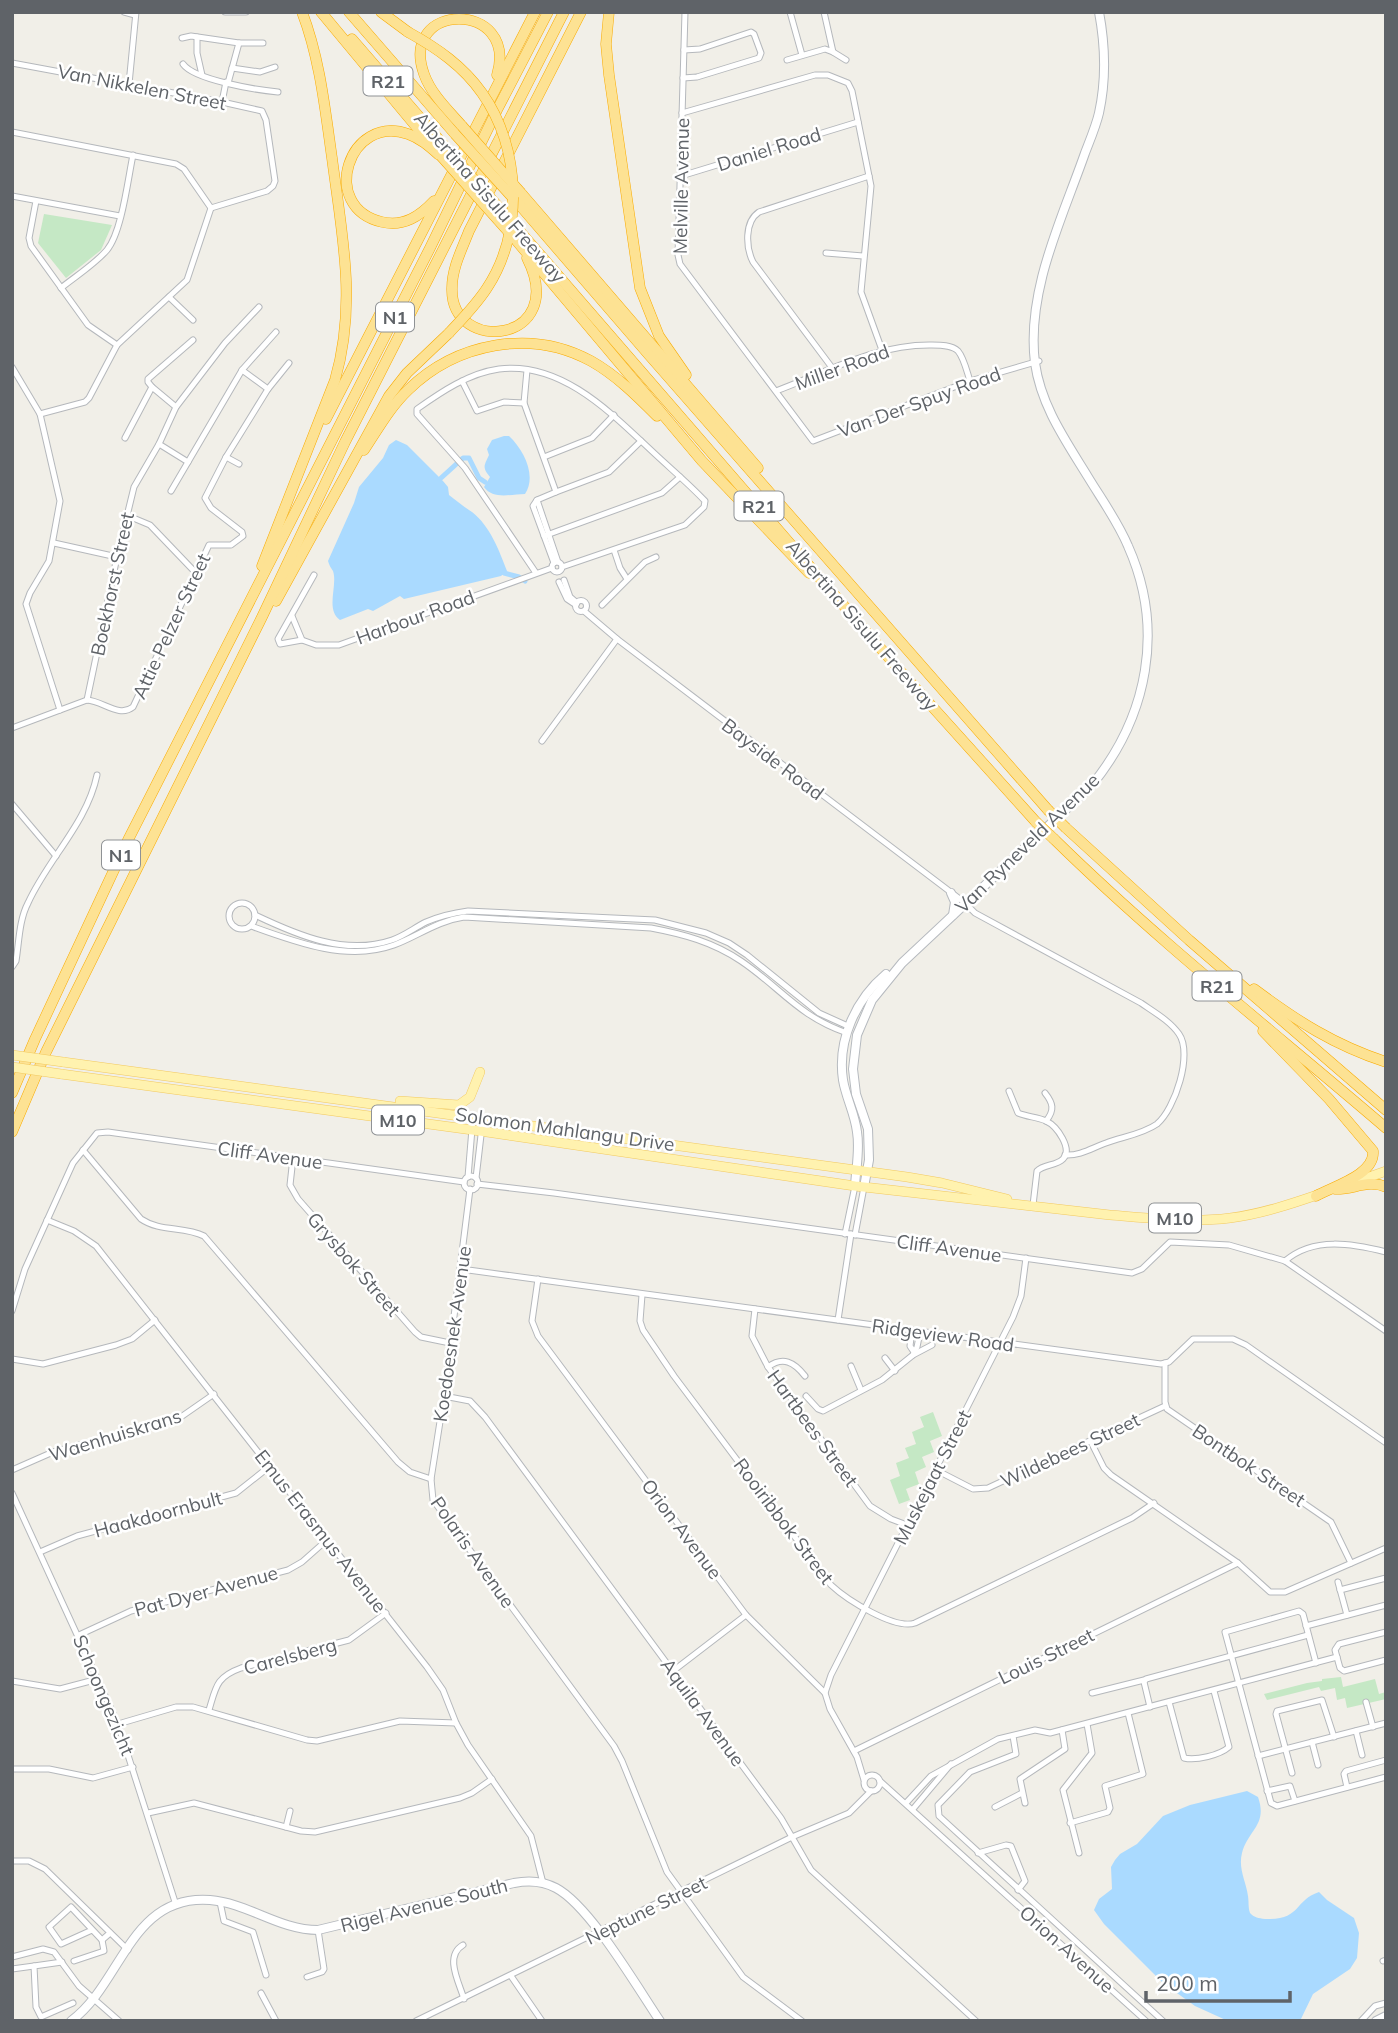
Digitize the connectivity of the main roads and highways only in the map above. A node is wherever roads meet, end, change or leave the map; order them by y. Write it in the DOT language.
graph roads {
  1 [pos="302,12"];
  2 [pos="321,12"];
  3 [pos="328,12"];
  4 [pos="349,12"];
  5 [pos="381,12"];
  6 [pos="535,12"];
  7 [pos="548,12"];
  8 [pos="564,12"];
  9 [pos="581,12"];
  10 [pos="609,12"];
  11 [pos="1099,12"];
  12 [pos="458,130"];
  13 [pos="474,130"];
  14 [pos="443,153"];
  15 [pos="452,173"];
  16 [pos="519,197"];
  17 [pos="518,243"];
  18 [pos="729,433"];
  19 [pos="702,461"];
  20 [pos="299,477"];
  21 [pos="342,482"];
  22 [pos="241,621"];
  23 [pos="918,663"];
  24 [pos="902,673"];
  25 [pos="207,725"];
  26 [pos="951,893"];
  27 [pos="953,915"];
  28 [pos="1189,940"];
  29 [pos="1177,952"];
  30 [pos="902,963"];
  31 [pos="12,1055"];
  32 [pos="1386,1062"];
  33 [pos="12,1067"];
  34 [pos="480,1072"];
  35 [pos="12,1093"];
  36 [pos="311,1095"];
  37 [pos="1386,1110"];
  38 [pos="1386,1130"];
  39 [pos="12,1132"];
  40 [pos="856,1170"];
  41 [pos="1386,1171"];
  42 [pos="868,1172"];
  43 [pos="860,1187"];
  44 [pos="1386,1187"];
  45 [pos="1335,1189"];
  46 [pos="1316,1196"];
  47 [pos="1032,1205"];
  48 [pos="94,2001"];
  49 [pos="1386,2016"];
  50 [pos="71,2021"];
  51 [pos="80,2021"];
  52 [pos="660,2021"];
  53 [pos="1377,2021"];
  1 -- 20 [label="highway"];
  2 -- 14 [label="highway"];
  3 -- 14 [label="highway, Albertina Sisulu Freeway / R21"];
  4 -- 12 [label="highway, Albertina Sisulu Freeway / R21"];
  5 -- 21 [label="highway, bridge"];
  6 -- 13 [label="highway"];
  7 -- 22 [label="highway, N1"];
  8 -- 25 [label="highway, N1"];
  9 -- 17 [label="highway"];
  10 -- 18 [label="highway"];
  11 -- 27 [label="main road, Van Ryneveld Avenue"];
  12 -- 13 [label="highway"];
  12 -- 16 [label="highway, Albertina Sisulu Freeway / R21, bridge"];
  13 -- 15 [label="highway"];
  14 -- 15 [label="highway"];
  14 -- 17 [label="highway, bridge"];
  14 -- 24 [label="highway, Albertina Sisulu Freeway / R21, bridge"];
  15 -- 20 [label="highway"];
  16 -- 18 [label="highway"];
  16 -- 23 [label="highway, Albertina Sisulu Freeway / R21"];
  17 -- 19 [label="highway"];
  18 -- 23 [label="highway"];
  19 -- 21 [label="highway"];
  19 -- 24 [label="highway"];
  20 -- 22 [label="highway"];
  21 -- 25 [label="highway"];
  22 -- 35 [label="highway, N1"];
  23 -- 28 [label="highway, Albertina Sisulu Freeway / R21, bridge"];
  24 -- 29 [label="highway, Albertina Sisulu Freeway / R21, bridge"];
  25 -- 39 [label="highway, N1"];
  26 -- 27 [label="main road"];
  27 -- 30 [label="main road, Van Ryneveld Avenue"];
  28 -- 32 [label="highway"];
  28 -- 37 [label="highway, Albertina Sisulu Freeway / R21"];
  29 -- 38 [label="highway, Albertina Sisulu Freeway / R21"];
  29 -- 46 [label="highway"];
  30 -- 40 [label="main road, Van Ryneveld Avenue"];
  30 -- 42 [label="main road, Van Ryneveld Avenue"];
  31 -- 36 [label="main road, Solomon Mahlangu Drive / M10, bridge"];
  33 -- 43 [label="main road, Solomon Mahlangu Drive / M10, bridge"];
  34 -- 36 [label="main road"];
  36 -- 40 [label="main road, Solomon Mahlangu Drive / M10"];
  40 -- 42 [label="main road, Solomon Mahlangu Drive / M10"];
  40 -- 43 [label="main road, Van Ryneveld Avenue"];
  41 -- 45 [label="main road, Solomon Mahlangu Drive / M10"];
  42 -- 43 [label="main road, Van Ryneveld Avenue"];
  42 -- 47 [label="main road, Solomon Mahlangu Drive / M10"];
  43 -- 47 [label="main road, Solomon Mahlangu Drive / M10"];
  44 -- 45 [label="highway"];
  45 -- 46 [label="main road, Solomon Mahlangu Drive / M10"];
  46 -- 47 [label="main road, Solomon Mahlangu Drive / M10"];
  48 -- 50 [label="main road, Rigel Avenue South"];
  48 -- 51 [label="main road, Rigel Avenue South"];
  48 -- 52 [label="main road, Rigel Avenue South"];
  49 -- 53 [label="main road"];
}
